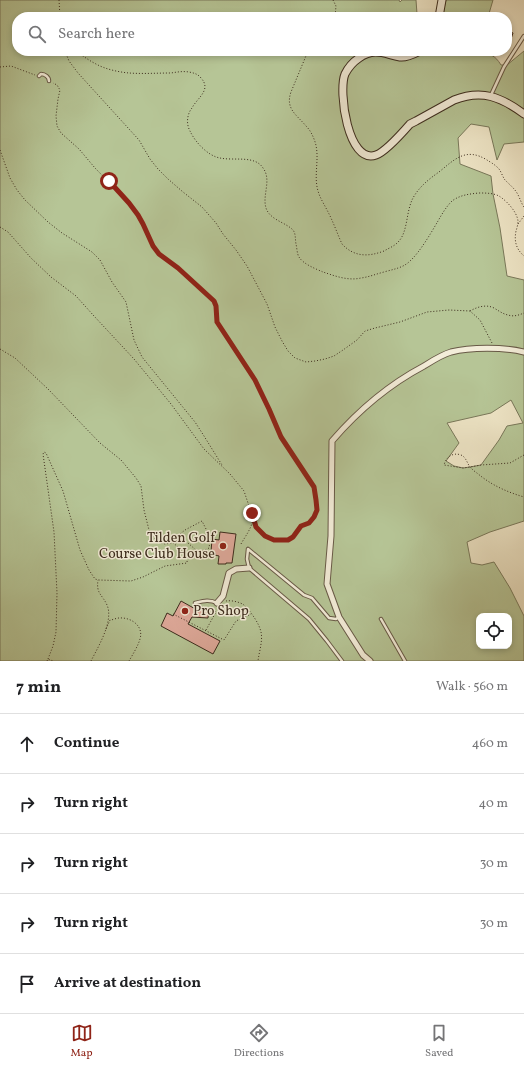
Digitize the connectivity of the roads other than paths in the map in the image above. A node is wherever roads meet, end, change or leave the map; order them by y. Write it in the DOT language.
graph roads {
  1 [pos="442,0"];
  2 [pos="440,12"];
  3 [pos="524,36"];
  4 [pos="512,55"];
  5 [pos="362,56"];
  6 [pos="400,56"];
  7 [pos="411,56"];
  8 [pos="511,56"];
  9 [pos="38,76"];
  10 [pos="49,81"];
  11 [pos="490,96"];
  12 [pos="524,114"];
  13 [pos="524,352"];
  14 [pos="249,568"];
  15 [pos="215,602"];
  16 [pos="195,603"];
  17 [pos="340,617"];
  18 [pos="381,619"];
  19 [pos="342,661"];
  20 [pos="370,661"];
  21 [pos="405,661"];
  1 -- 2 [label="street"];
  3 -- 4 [label="lane"];
  5 -- 11 [label="street"];
  6 -- 7 [label="street"];
  8 -- 11 [label="lane"];
  9 -- 10 [label="lane"];
  11 -- 12 [label="street"];
  13 -- 17 [label="street"];
  14 -- 15 [label="street"];
  14 -- 17 [label="lane"];
  14 -- 19 [label="lane"];
  15 -- 16 [label="lane"];
  17 -- 20 [label="street"];
  18 -- 21 [label="lane"];
}
